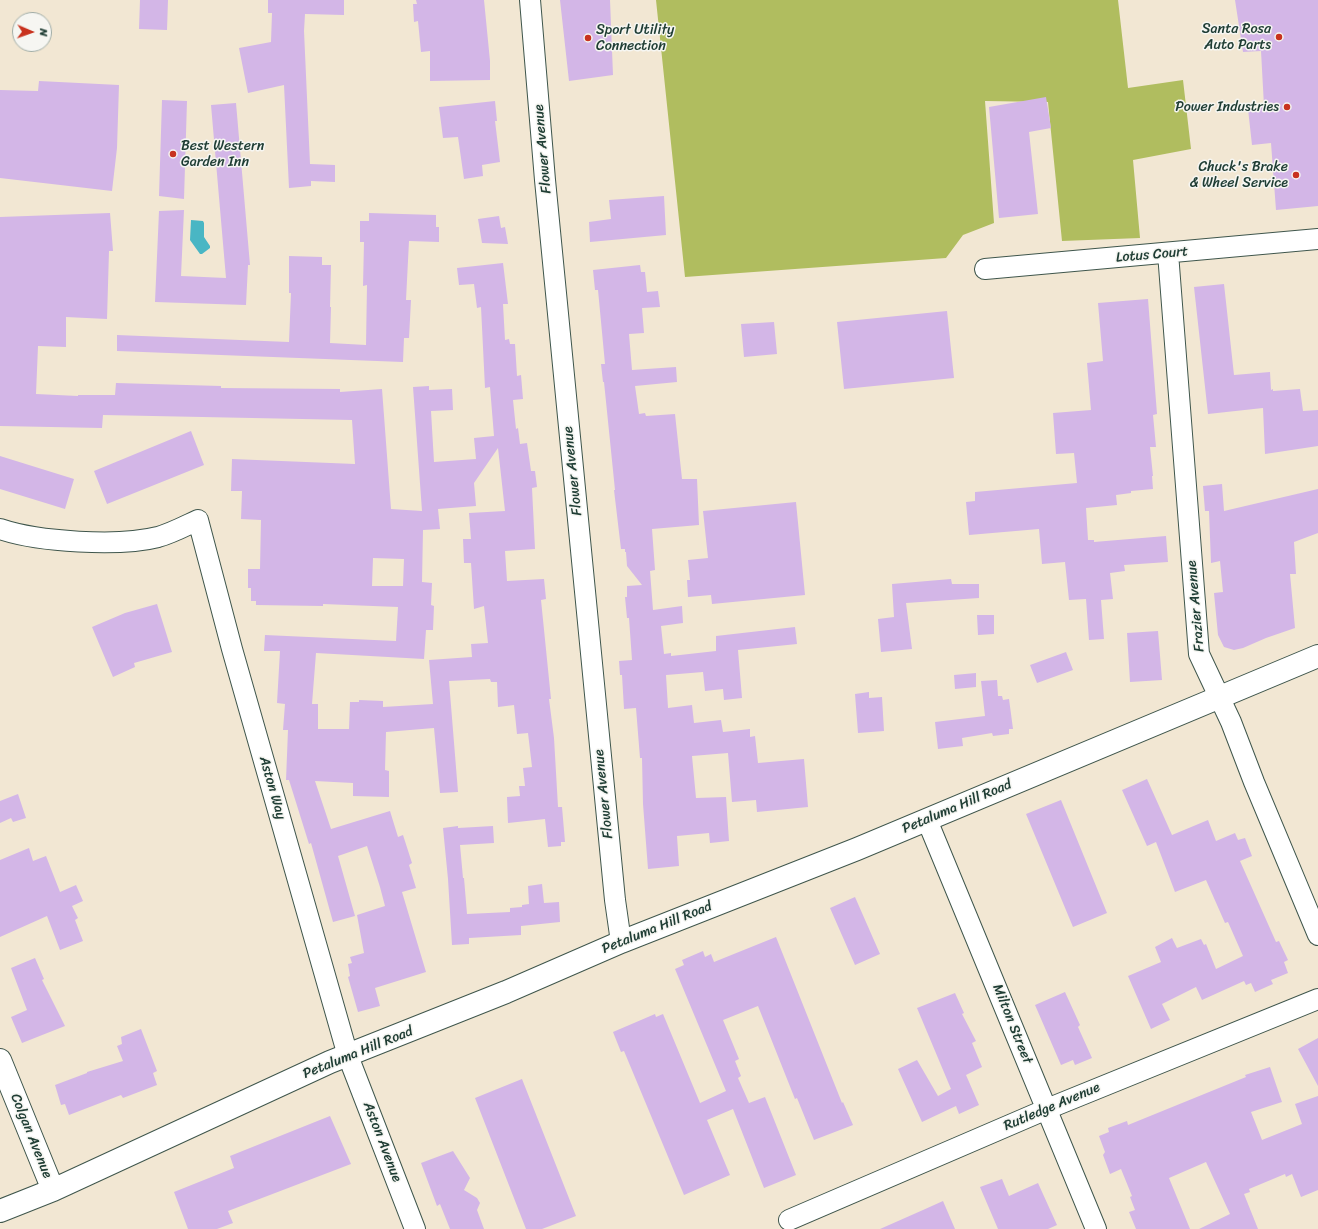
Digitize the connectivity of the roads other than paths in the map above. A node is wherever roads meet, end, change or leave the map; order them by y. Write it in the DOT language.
graph roads {
  1 [pos="530,0"];
  2 [pos="1318,239"];
  3 [pos="1168,253"];
  4 [pos="985,269"];
  5 [pos="0,529"];
  6 [pos="1318,656"];
  7 [pos="1220,697"];
  8 [pos="928,820"];
  9 [pos="1318,935"];
  10 [pos="621,942"];
  11 [pos="1318,999"];
  12 [pos="348,1056"];
  13 [pos="0,1060"];
  14 [pos="1046,1109"];
  15 [pos="53,1190"];
  16 [pos="0,1211"];
  17 [pos="789,1220"];
  18 [pos="415,1229"];
  19 [pos="1096,1229"];
  1 -- 10 [label="street, Flower Avenue"];
  2 -- 3 [label="street, Lotus Court"];
  3 -- 4 [label="street, Lotus Court"];
  3 -- 7 [label="street, Frazier Avenue"];
  5 -- 12 [label="street, Aston Way"];
  6 -- 7 [label="main road, Petaluma Hill Road"];
  7 -- 8 [label="main road, Petaluma Hill Road"];
  7 -- 9 [label="street, Frazier Avenue"];
  8 -- 10 [label="main road, Petaluma Hill Road"];
  8 -- 14 [label="street, Milton Street"];
  10 -- 12 [label="main road, Petaluma Hill Road"];
  11 -- 14 [label="street, Rutledge Avenue"];
  12 -- 15 [label="main road, Petaluma Hill Road"];
  12 -- 18 [label="street, Aston Avenue"];
  13 -- 15 [label="main road, Colgan Avenue"];
  14 -- 17 [label="street, Rutledge Avenue"];
  14 -- 19 [label="street, Milton Street"];
  15 -- 16 [label="main road, Petaluma Hill Road"];
}
